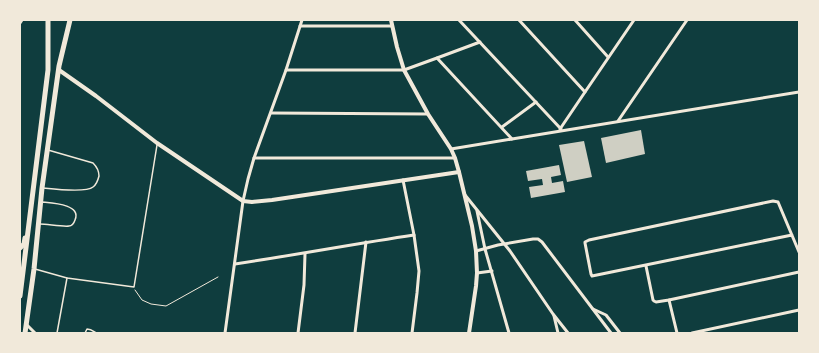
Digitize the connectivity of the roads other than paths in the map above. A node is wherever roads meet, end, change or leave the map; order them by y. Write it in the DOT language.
graph roads {
  1 [pos="22,20"];
  2 [pos="48,20"];
  3 [pos="70,20"];
  4 [pos="302,20"];
  5 [pos="391,20"];
  6 [pos="460,20"];
  7 [pos="519,20"];
  8 [pos="575,20"];
  9 [pos="634,20"];
  10 [pos="687,20"];
  11 [pos="20,23"];
  12 [pos="300,26"];
  13 [pos="392,26"];
  14 [pos="480,42"];
  15 [pos="608,57"];
  16 [pos="437,58"];
  17 [pos="59,70"];
  18 [pos="286,70"];
  19 [pos="404,70"];
  20 [pos="585,92"];
  21 [pos="799,92"];
  22 [pos="536,102"];
  23 [pos="271,113"];
  24 [pos="428,114"];
  25 [pos="618,122"];
  26 [pos="502,127"];
  27 [pos="560,130"];
  28 [pos="512,139"];
  29 [pos="157,143"];
  30 [pos="48,150"];
  31 [pos="451,150"];
  32 [pos="254,158"];
  33 [pos="456,158"];
  34 [pos="459,172"];
  35 [pos="403,180"];
  36 [pos="42,188"];
  37 [pos="464,194"];
  38 [pos="243,201"];
  39 [pos="32,202"];
  40 [pos="41,202"];
  41 [pos="476,210"];
  42 [pos="38,224"];
  43 [pos="414,235"];
  44 [pos="792,235"];
  45 [pos="366,242"];
  46 [pos="504,244"];
  47 [pos="20,248"];
  48 [pos="485,249"];
  49 [pos="476,251"];
  50 [pos="799,252"];
  51 [pos="304,254"];
  52 [pos="235,264"];
  53 [pos="646,266"];
  54 [pos="34,269"];
  55 [pos="492,271"];
  56 [pos="799,272"];
  57 [pos="477,273"];
  58 [pos="67,278"];
  59 [pos="20,296"];
  60 [pos="670,300"];
  61 [pos="593,309"];
  62 [pos="799,310"];
  63 [pos="553,314"];
  64 [pos="26,324"];
  65 [pos="25,333"];
  66 [pos="35,333"];
  67 [pos="58,333"];
  68 [pos="85,333"];
  69 [pos="96,333"];
  70 [pos="225,333"];
  71 [pos="298,333"];
  72 [pos="355,333"];
  73 [pos="412,333"];
  74 [pos="469,333"];
  75 [pos="509,333"];
  76 [pos="558,333"];
  77 [pos="568,333"];
  78 [pos="611,333"];
  79 [pos="620,333"];
  80 [pos="677,333"];
  81 [pos="692,333"];
  1 -- 11 [label="street"];
  2 -- 39 [label="main road"];
  3 -- 17 [label="main road"];
  4 -- 12 [label="street"];
  5 -- 13 [label="street"];
  6 -- 14 [label="street"];
  7 -- 20 [label="street"];
  8 -- 15 [label="street"];
  9 -- 15 [label="street"];
  10 -- 25 [label="street"];
  12 -- 13 [label="street"];
  12 -- 18 [label="street"];
  13 -- 19 [label="street"];
  14 -- 16 [label="street"];
  14 -- 22 [label="street"];
  15 -- 20 [label="street"];
  16 -- 19 [label="street"];
  16 -- 26 [label="street"];
  17 -- 29 [label="street"];
  17 -- 30 [label="main road"];
  18 -- 19 [label="street"];
  18 -- 23 [label="street"];
  19 -- 24 [label="street"];
  20 -- 27 [label="street"];
  21 -- 25 [label="street"];
  22 -- 26 [label="street"];
  22 -- 27 [label="street"];
  23 -- 24 [label="street"];
  23 -- 32 [label="street"];
  24 -- 31 [label="street"];
  25 -- 27 [label="street"];
  26 -- 28 [label="street"];
  27 -- 28 [label="street"];
  28 -- 31 [label="street"];
  29 -- 38 [label="street"];
  29 -- 58 [label="lane"];
  30 -- 36 [label="main road"];
  30 -- 36 [label="lane"];
  31 -- 33 [label="street"];
  32 -- 33 [label="street"];
  32 -- 38 [label="street"];
  33 -- 34 [label="street"];
  34 -- 35 [label="street"];
  34 -- 37 [label="street"];
  35 -- 38 [label="street"];
  35 -- 43 [label="street"];
  36 -- 40 [label="main road"];
  37 -- 41 [label="street"];
  37 -- 49 [label="street"];
  38 -- 52 [label="street"];
  39 -- 47 [label="main road"];
  39 -- 59 [label="main road"];
  40 -- 42 [label="main road"];
  40 -- 42 [label="lane"];
  41 -- 46 [label="street"];
  41 -- 48 [label="street"];
  42 -- 54 [label="main road"];
  43 -- 45 [label="street"];
  43 -- 73 [label="street"];
  44 -- 50 [label="street"];
  44 -- 53 [label="street"];
  44 -- 53 [label="street"];
  45 -- 51 [label="street"];
  45 -- 72 [label="street"];
  46 -- 48 [label="street"];
  46 -- 61 [label="street"];
  46 -- 63 [label="street"];
  48 -- 49 [label="street"];
  48 -- 55 [label="street"];
  49 -- 57 [label="street"];
  51 -- 52 [label="street"];
  51 -- 71 [label="street"];
  52 -- 70 [label="street"];
  53 -- 60 [label="street"];
  54 -- 58 [label="lane"];
  54 -- 64 [label="main road"];
  55 -- 57 [label="street"];
  55 -- 75 [label="street"];
  56 -- 60 [label="street"];
  57 -- 74 [label="street"];
  58 -- 67 [label="lane"];
  60 -- 80 [label="street"];
  61 -- 78 [label="street"];
  61 -- 79 [label="street"];
  62 -- 81 [label="street"];
  63 -- 76 [label="street"];
  63 -- 77 [label="street"];
  64 -- 65 [label="main road"];
  64 -- 66 [label="street"];
  68 -- 69 [label="lane"];
}
